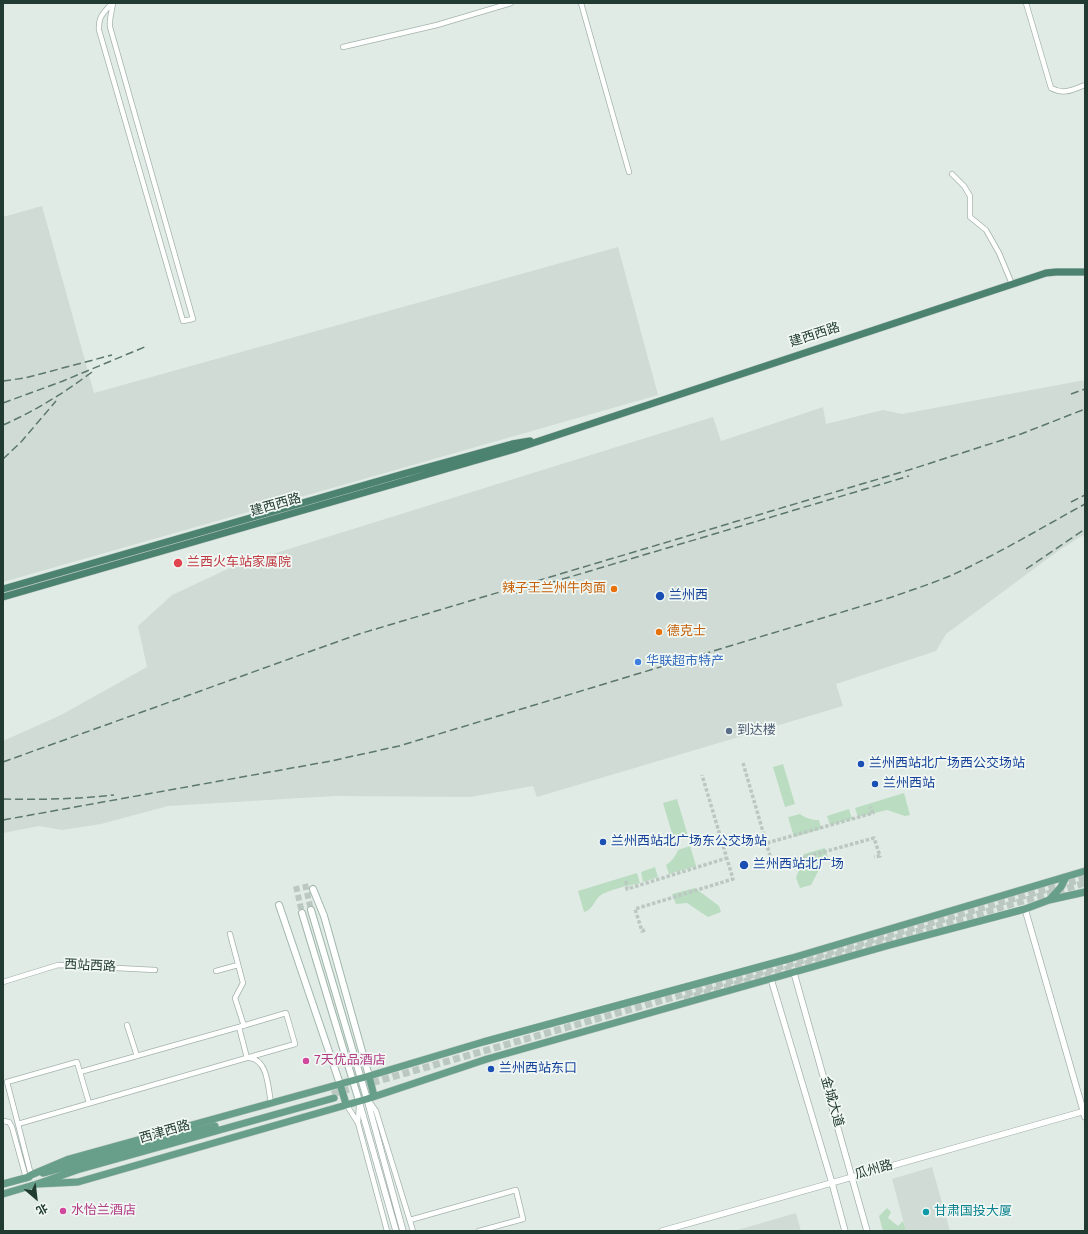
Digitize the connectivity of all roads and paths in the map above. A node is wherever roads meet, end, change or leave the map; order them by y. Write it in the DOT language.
graph roads {
  1 [pos="113,3"];
  2 [pos="511,3"];
  3 [pos="581,3"];
  4 [pos="1026,3"];
  5 [pos="343,48"];
  6 [pos="1085,85"];
  7 [pos="628,172"];
  8 [pos="952,174"];
  9 [pos="155,185"];
  10 [pos="145,188"];
  11 [pos="1085,268"];
  12 [pos="1056,272"];
  13 [pos="1085,272"];
  14 [pos="1012,284"];
  15 [pos="556,436"];
  16 [pos="3,589"];
  17 [pos="3,597"];
  18 [pos="1085,871"];
  19 [pos="1066,876"];
  20 [pos="313,889"];
  21 [pos="1085,892"];
  22 [pos="1049,900"];
  23 [pos="279,905"];
  24 [pos="1025,909"];
  25 [pos="311,910"];
  26 [pos="302,913"];
  27 [pos="230,934"];
  28 [pos="238,965"];
  29 [pos="155,970"];
  30 [pos="216,971"];
  31 [pos="794,973"];
  32 [pos="771,979"];
  33 [pos="3,982"];
  34 [pos="127,1025"];
  35 [pos="241,1026"];
  36 [pos="137,1056"];
  37 [pos="248,1058"];
  38 [pos="80,1072"];
  39 [pos="369,1076"];
  40 [pos="361,1078"];
  41 [pos="354,1080"];
  42 [pos="5,1081"];
  43 [pos="340,1084"];
  44 [pos="374,1096"];
  45 [pos="367,1099"];
  46 [pos="359,1101"];
  47 [pos="89,1103"];
  48 [pos="271,1103"];
  49 [pos="346,1104"];
  50 [pos="1084,1113"];
  51 [pos="3,1121"];
  52 [pos="358,1123"];
  53 [pos="18,1124"];
  54 [pos="28,1176"];
  55 [pos="852,1177"];
  56 [pos="832,1182"];
  57 [pos="3,1184"];
  58 [pos="37,1184"];
  59 [pos="3,1194"];
  60 [pos="410,1220"];
  61 [pos="387,1231"];
  62 [pos="396,1231"];
  63 [pos="403,1231"];
  64 [pos="413,1231"];
  65 [pos="479,1231"];
  66 [pos="662,1231"];
  67 [pos="845,1231"];
  68 [pos="867,1231"];
  1 -- 9 [label="street"];
  1 -- 10 [label="street"];
  2 -- 5 [label="street"];
  3 -- 7 [label="street"];
  4 -- 6 [label="street"];
  8 -- 14 [label="street"];
  9 -- 10 [label="street"];
  9 -- 10 [label="street"];
  11 -- 12 [label="highway"];
  12 -- 13 [label="highway, 建西西路"];
  12 -- 14 [label="highway, 建西西路"];
  14 -- 15 [label="highway, 建西西路"];
  15 -- 16 [label="highway, 建西西路"];
  15 -- 17 [label="highway, 建西西路"];
  18 -- 19 [label="main road"];
  19 -- 22 [label="main road"];
  19 -- 39 [label="main road"];
  20 -- 39 [label="main road"];
  21 -- 22 [label="main road"];
  22 -- 24 [label="main road"];
  23 -- 43 [label="main road"];
  24 -- 31 [label="main road"];
  24 -- 50 [label="street"];
  25 -- 40 [label="main road"];
  26 -- 41 [label="main road"];
  27 -- 28 [label="street"];
  28 -- 30 [label="street"];
  28 -- 35 [label="street"];
  29 -- 33 [label="street, 西站西路"];
  31 -- 32 [label="main road"];
  31 -- 55 [label="street, 金城大道"];
  32 -- 44 [label="main road"];
  32 -- 56 [label="street, 金城大道"];
  34 -- 36 [label="street"];
  35 -- 36 [label="street"];
  35 -- 37 [label="street"];
  35 -- 37 [label="street"];
  36 -- 38 [label="street"];
  37 -- 47 [label="street"];
  37 -- 48 [label="street"];
  38 -- 42 [label="street"];
  38 -- 47 [label="street"];
  39 -- 40 [label="main road"];
  39 -- 44 [label="main road"];
  40 -- 41 [label="main road"];
  40 -- 45 [label="main road"];
  41 -- 43 [label="main road"];
  41 -- 46 [label="main road"];
  42 -- 53 [label="street"];
  43 -- 48 [label="main road"];
  43 -- 49 [label="main road"];
  44 -- 45 [label="main road"];
  45 -- 46 [label="main road"];
  45 -- 60 [label="street"];
  45 -- 63 [label="street"];
  46 -- 49 [label="main road"];
  46 -- 52 [label="street"];
  46 -- 62 [label="street"];
  47 -- 53 [label="street"];
  48 -- 54 [label="main road"];
  49 -- 52 [label="street"];
  49 -- 58 [label="main road"];
  50 -- 55 [label="street, 瓜州路"];
  51 -- 54 [label="street"];
  52 -- 61 [label="street"];
  53 -- 54 [label="street"];
  54 -- 57 [label="main road, 西津西路"];
  54 -- 58 [label="main road, 西津西路"];
  55 -- 56 [label="street, 瓜州路"];
  55 -- 68 [label="street, 金城大道"];
  56 -- 66 [label="street, 瓜州路"];
  56 -- 67 [label="street, 金城大道"];
  58 -- 59 [label="main road, 西津西路"];
  60 -- 64 [label="street"];
  60 -- 65 [label="street"];
}
